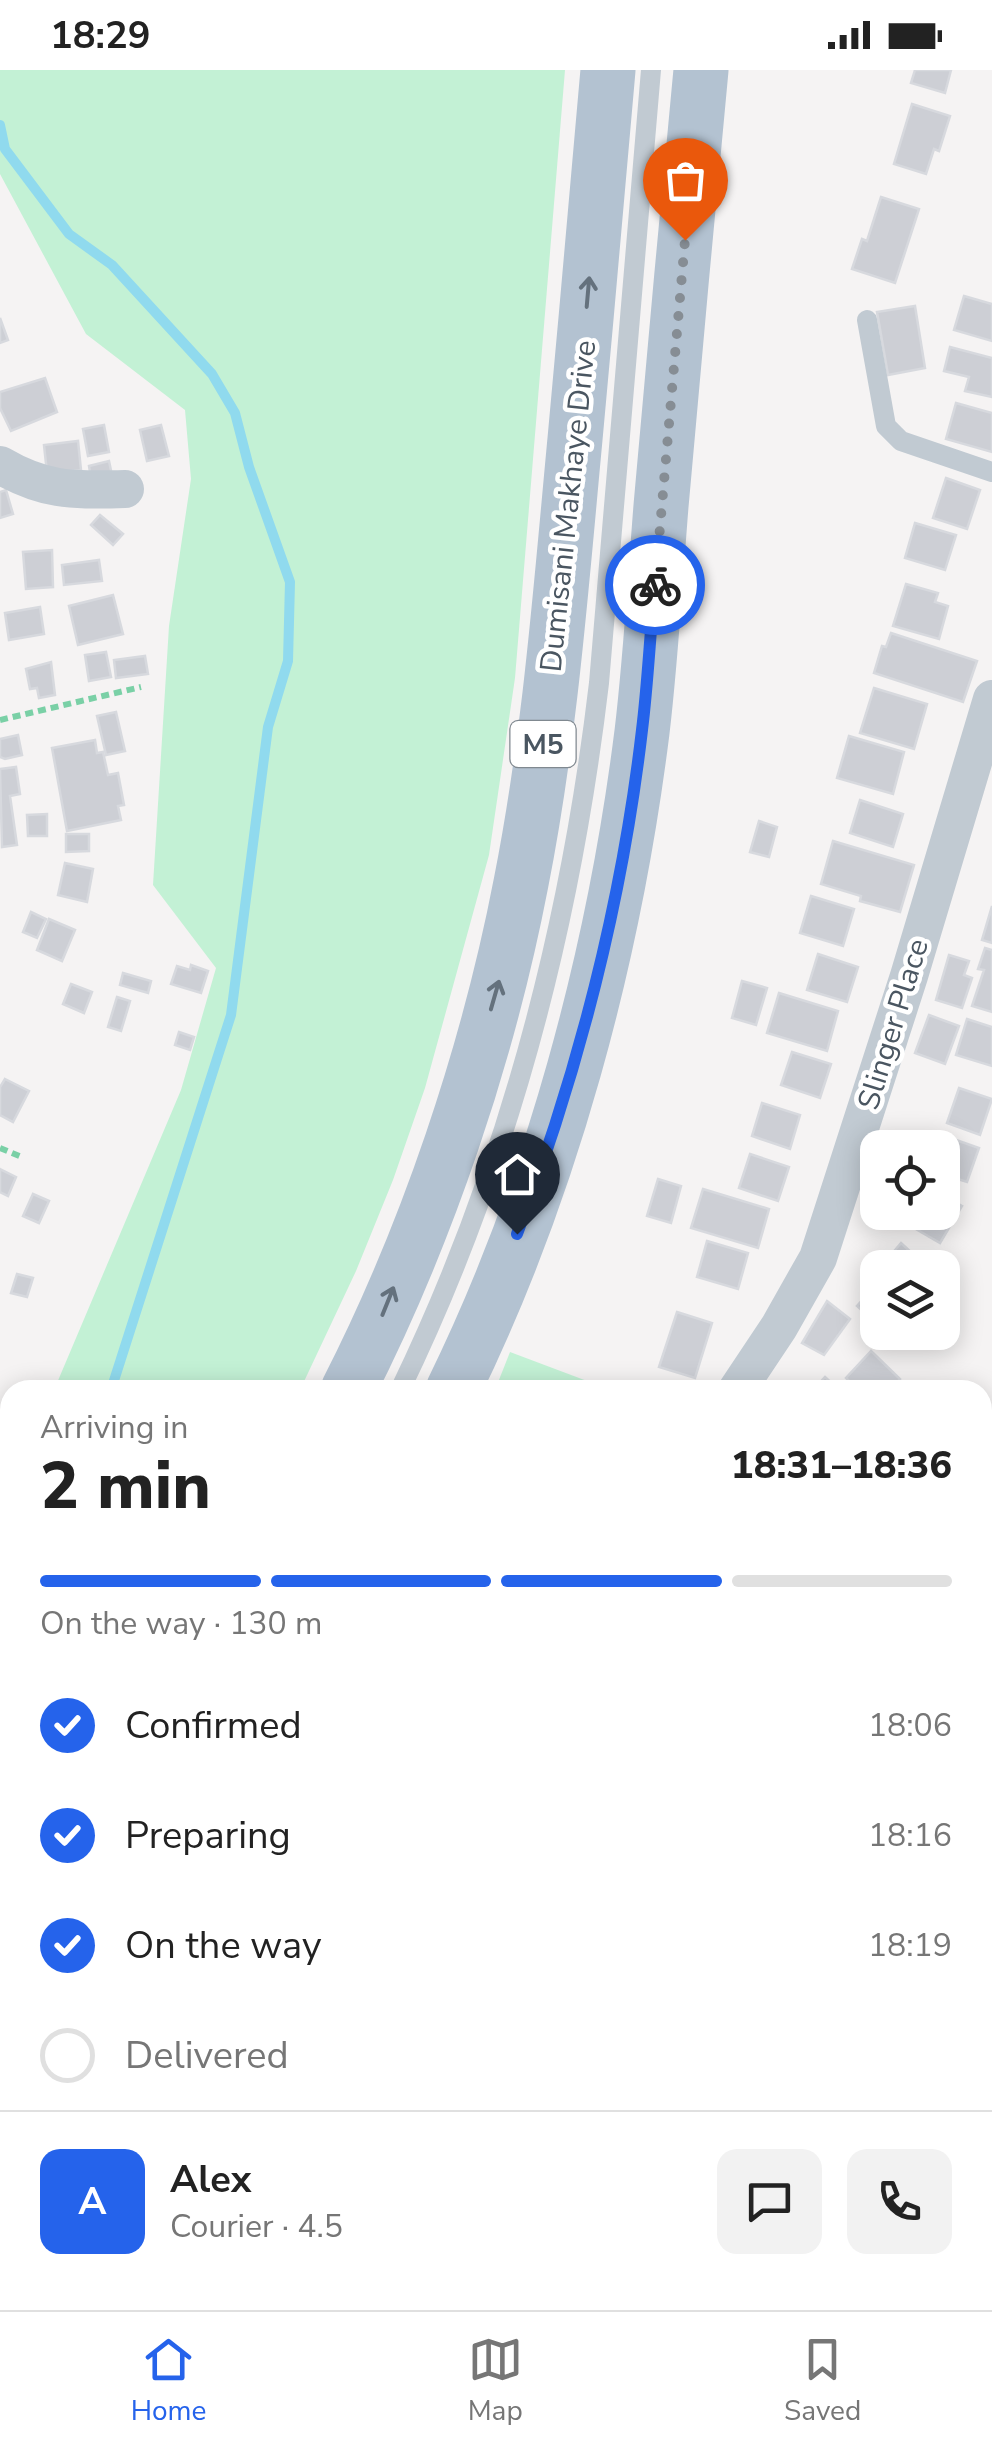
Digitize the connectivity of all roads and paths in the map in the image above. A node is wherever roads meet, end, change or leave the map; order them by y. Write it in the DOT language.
graph roads {
  1 [pos="608,70"];
  2 [pos="651,70"];
  3 [pos="701,70"];
  4 [pos="867,320"];
  5 [pos="0,465"];
  6 [pos="992,472"];
  7 [pos="125,489"];
  8 [pos="141,687"];
  9 [pos="992,698"];
  10 [pos="0,720"];
  11 [pos="0,1148"];
  12 [pos="24,1158"];
  13 [pos="353,1380"];
  14 [pos="404,1380"];
  15 [pos="457,1380"];
  16 [pos="744,1380"];
  13 -- 1 [label="main road, Dumisani Makhaye Drive / M5, one-way"];
  2 -- 14 [label="lane"];
  3 -- 15 [label="main road"];
  4 -- 6 [label="lane"];
  5 -- 7 [label="street"];
  8 -- 10 [label="path"];
  9 -- 16 [label="street, Slinger Place"];
  11 -- 12 [label="path"];
}
